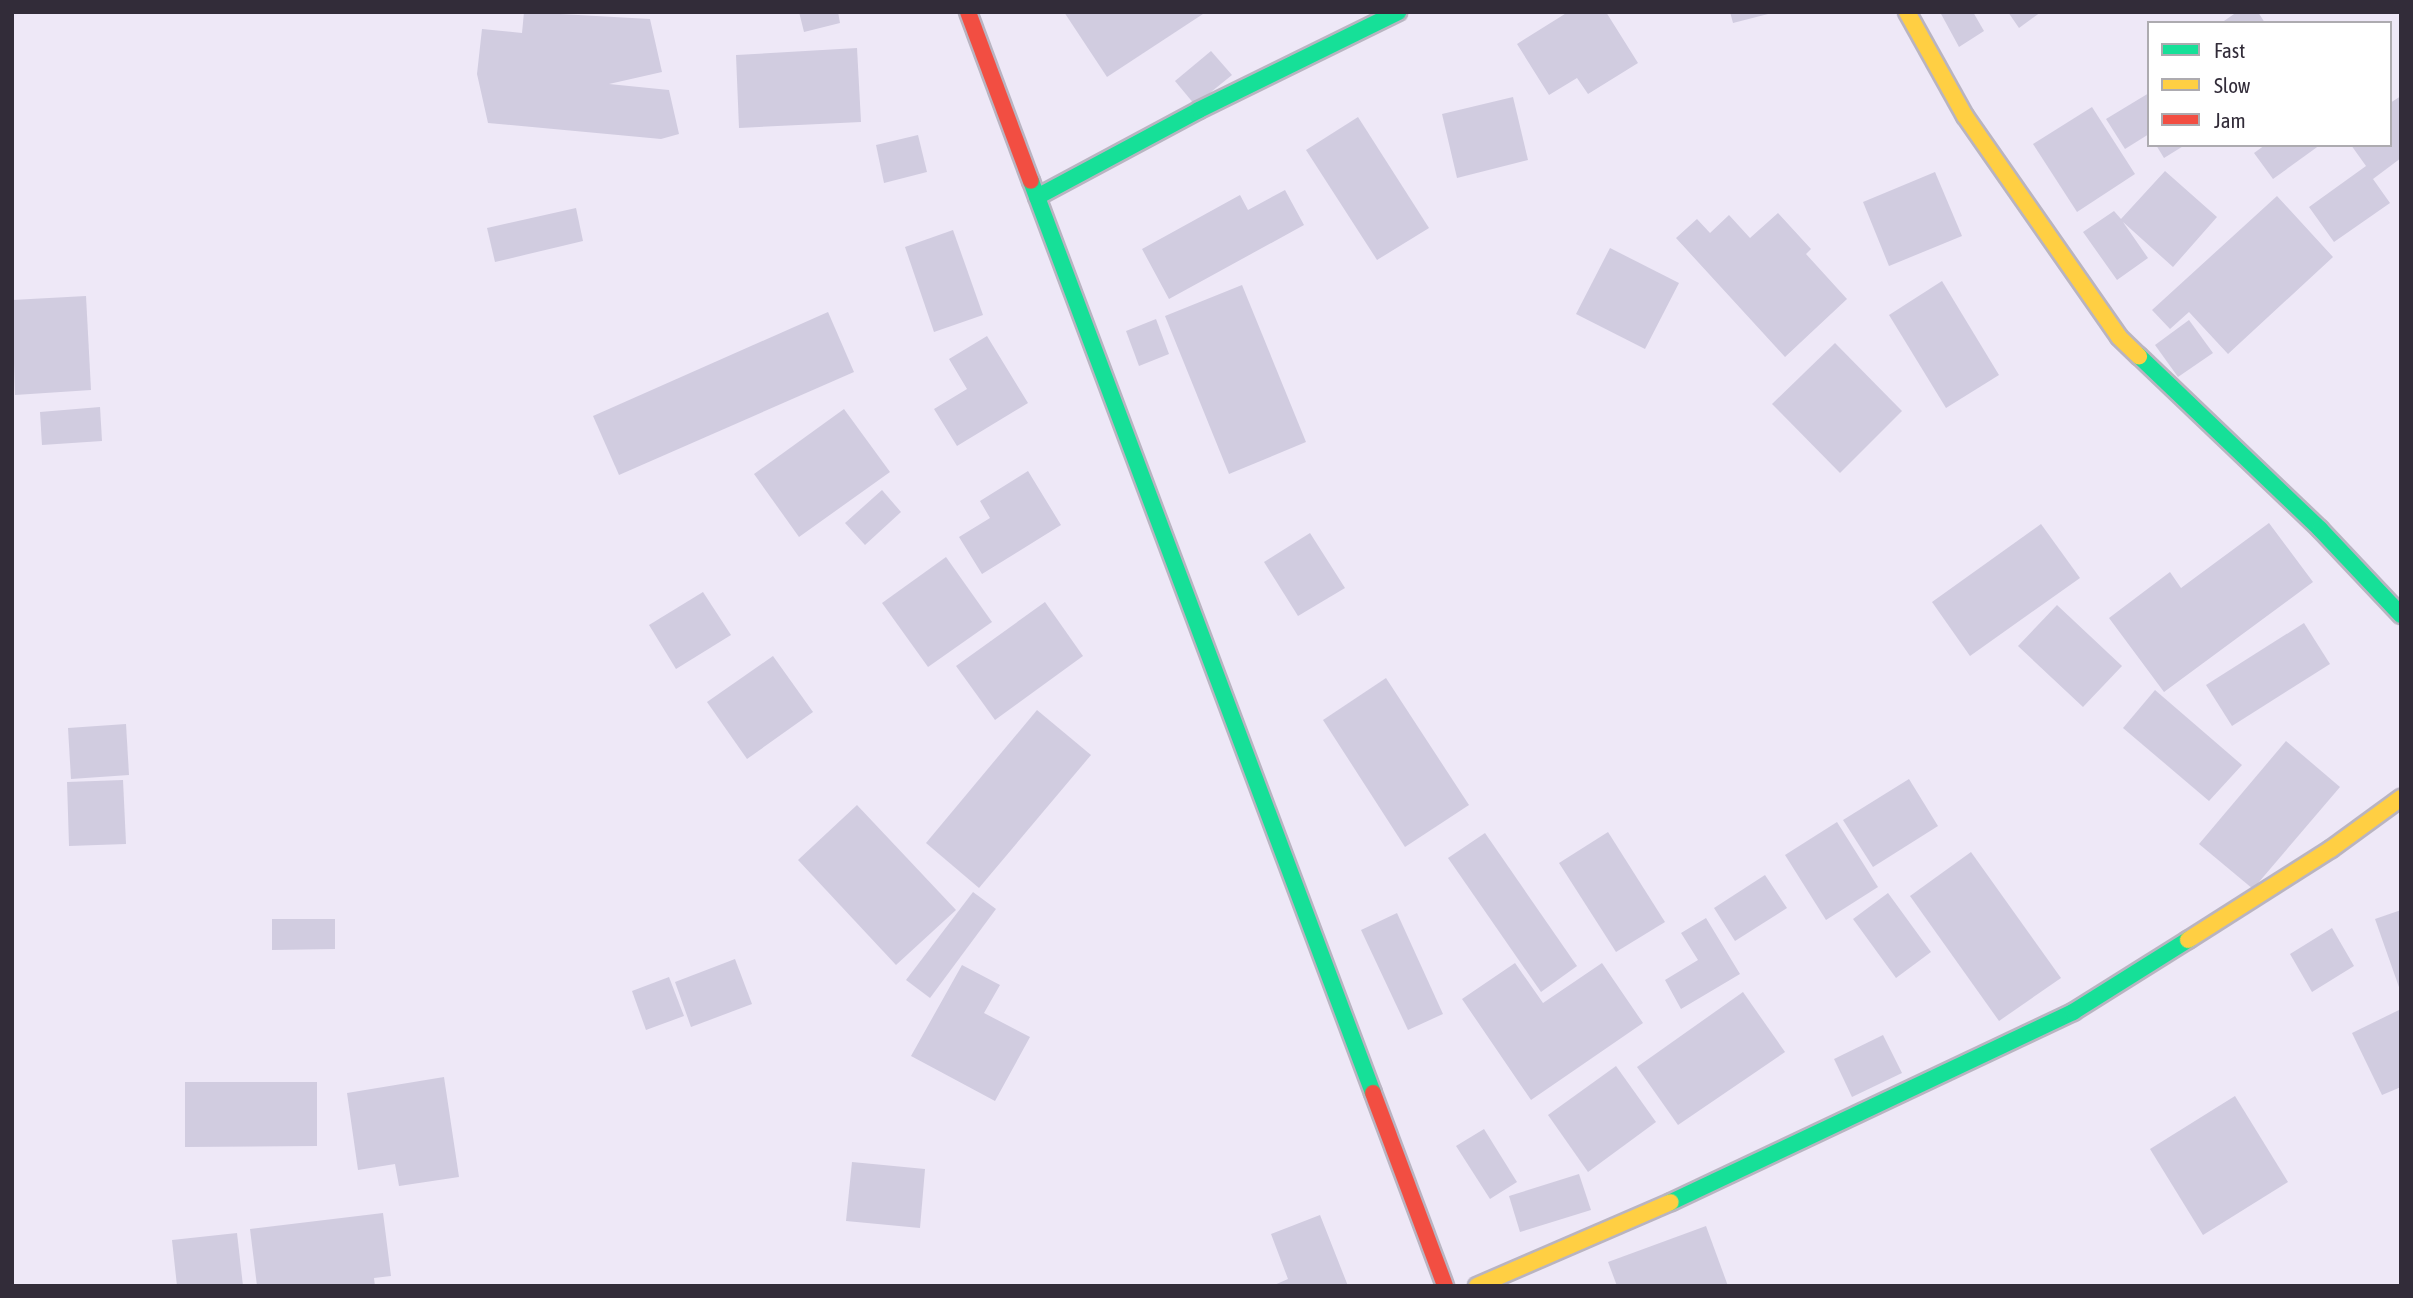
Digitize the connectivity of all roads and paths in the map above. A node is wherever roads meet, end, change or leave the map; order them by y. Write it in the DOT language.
graph roads {
  1 [pos="968,12"];
  2 [pos="1398,12"];
  3 [pos="1907,12"];
  4 [pos="1037,197"];
  5 [pos="2401,615"];
  6 [pos="2401,798"];
  7 [pos="1445,1286"];
  8 [pos="1477,1286"];
  1 -- 4 [label="street"];
  2 -- 4 [label="street"];
  3 -- 5 [label="street"];
  4 -- 7 [label="street"];
  6 -- 8 [label="street"];
}
